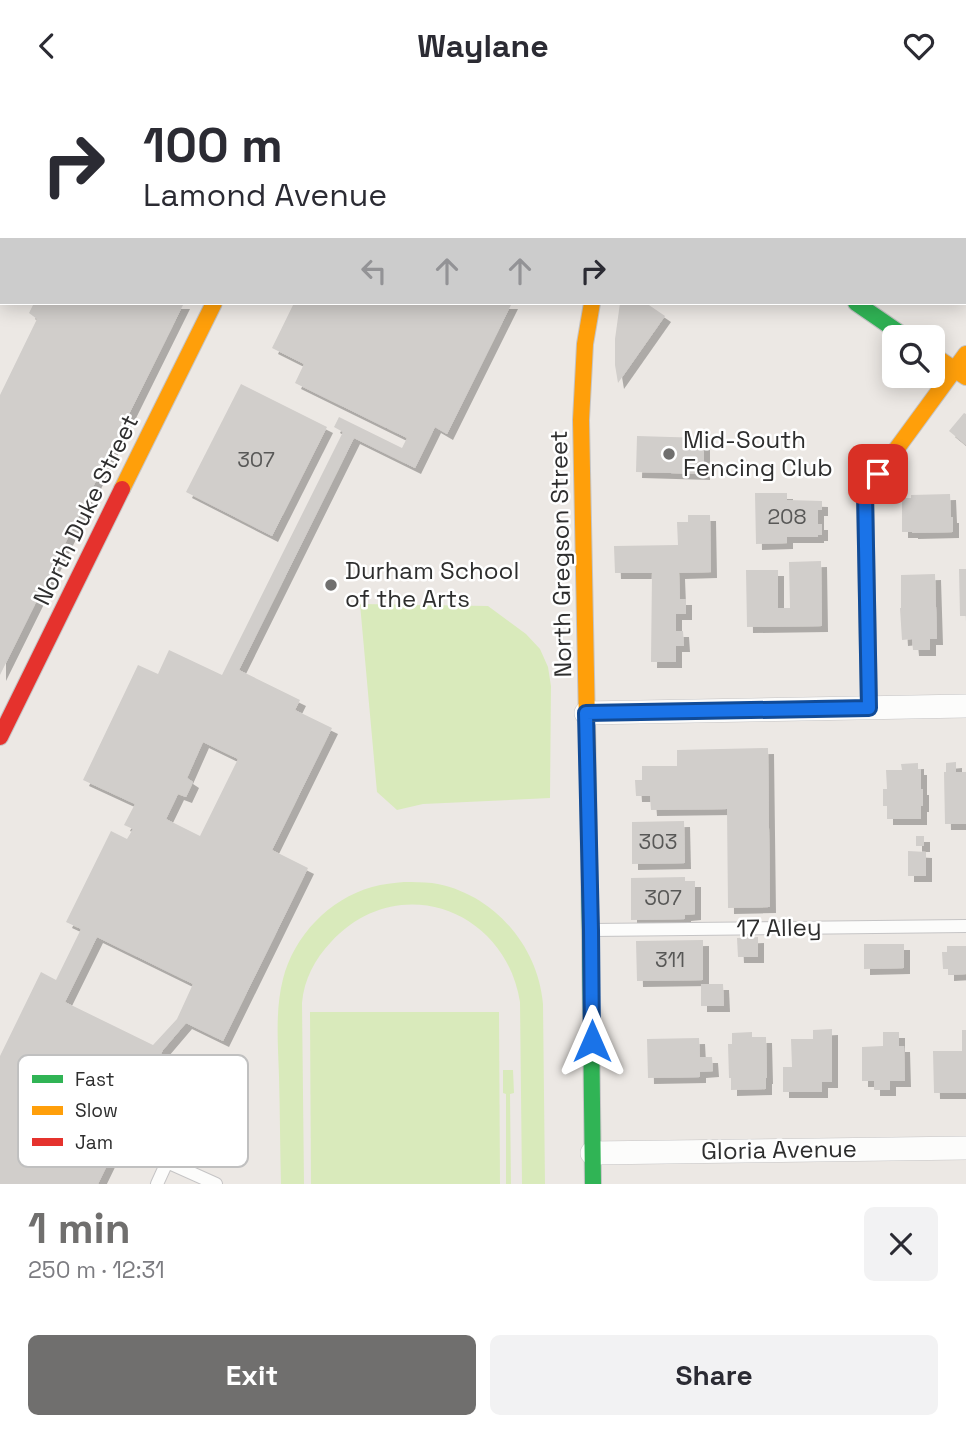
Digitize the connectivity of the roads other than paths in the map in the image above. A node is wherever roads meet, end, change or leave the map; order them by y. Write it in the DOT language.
graph roads {
  1 [pos="213,305"];
  2 [pos="592,305"];
  3 [pos="859,305"];
  4 [pos="888,325"];
  5 [pos="966,353"];
  6 [pos="945,363"];
  7 [pos="960,373"];
  8 [pos="966,706"];
  9 [pos="869,708"];
  10 [pos="586,713"];
  11 [pos="0,737"];
  12 [pos="966,926"];
  13 [pos="591,930"];
  14 [pos="966,1148"];
  15 [pos="592,1153"];
  16 [pos="165,1167"];
  17 [pos="177,1167"];
  18 [pos="209,1183"];
  19 [pos="157,1184"];
  20 [pos="593,1184"];
  1 -- 11 [label="main road, North Duke Street"];
  2 -- 10 [label="main road, North Gregson Street"];
  3 -- 4 [label="main road"];
  5 -- 7 [label="main road"];
  6 -- 7 [label="main road"];
  7 -- 9 [label="main road"];
  8 -- 9 [label="street"];
  9 -- 10 [label="street"];
  10 -- 13 [label="main road, North Gregson Street"];
  12 -- 13 [label="lane, 17 Alley"];
  13 -- 15 [label="main road, North Gregson Street"];
  14 -- 15 [label="street, Gloria Avenue"];
  15 -- 20 [label="main road, North Gregson Street"];
  16 -- 19 [label="lane"];
  17 -- 18 [label="lane"];
}
